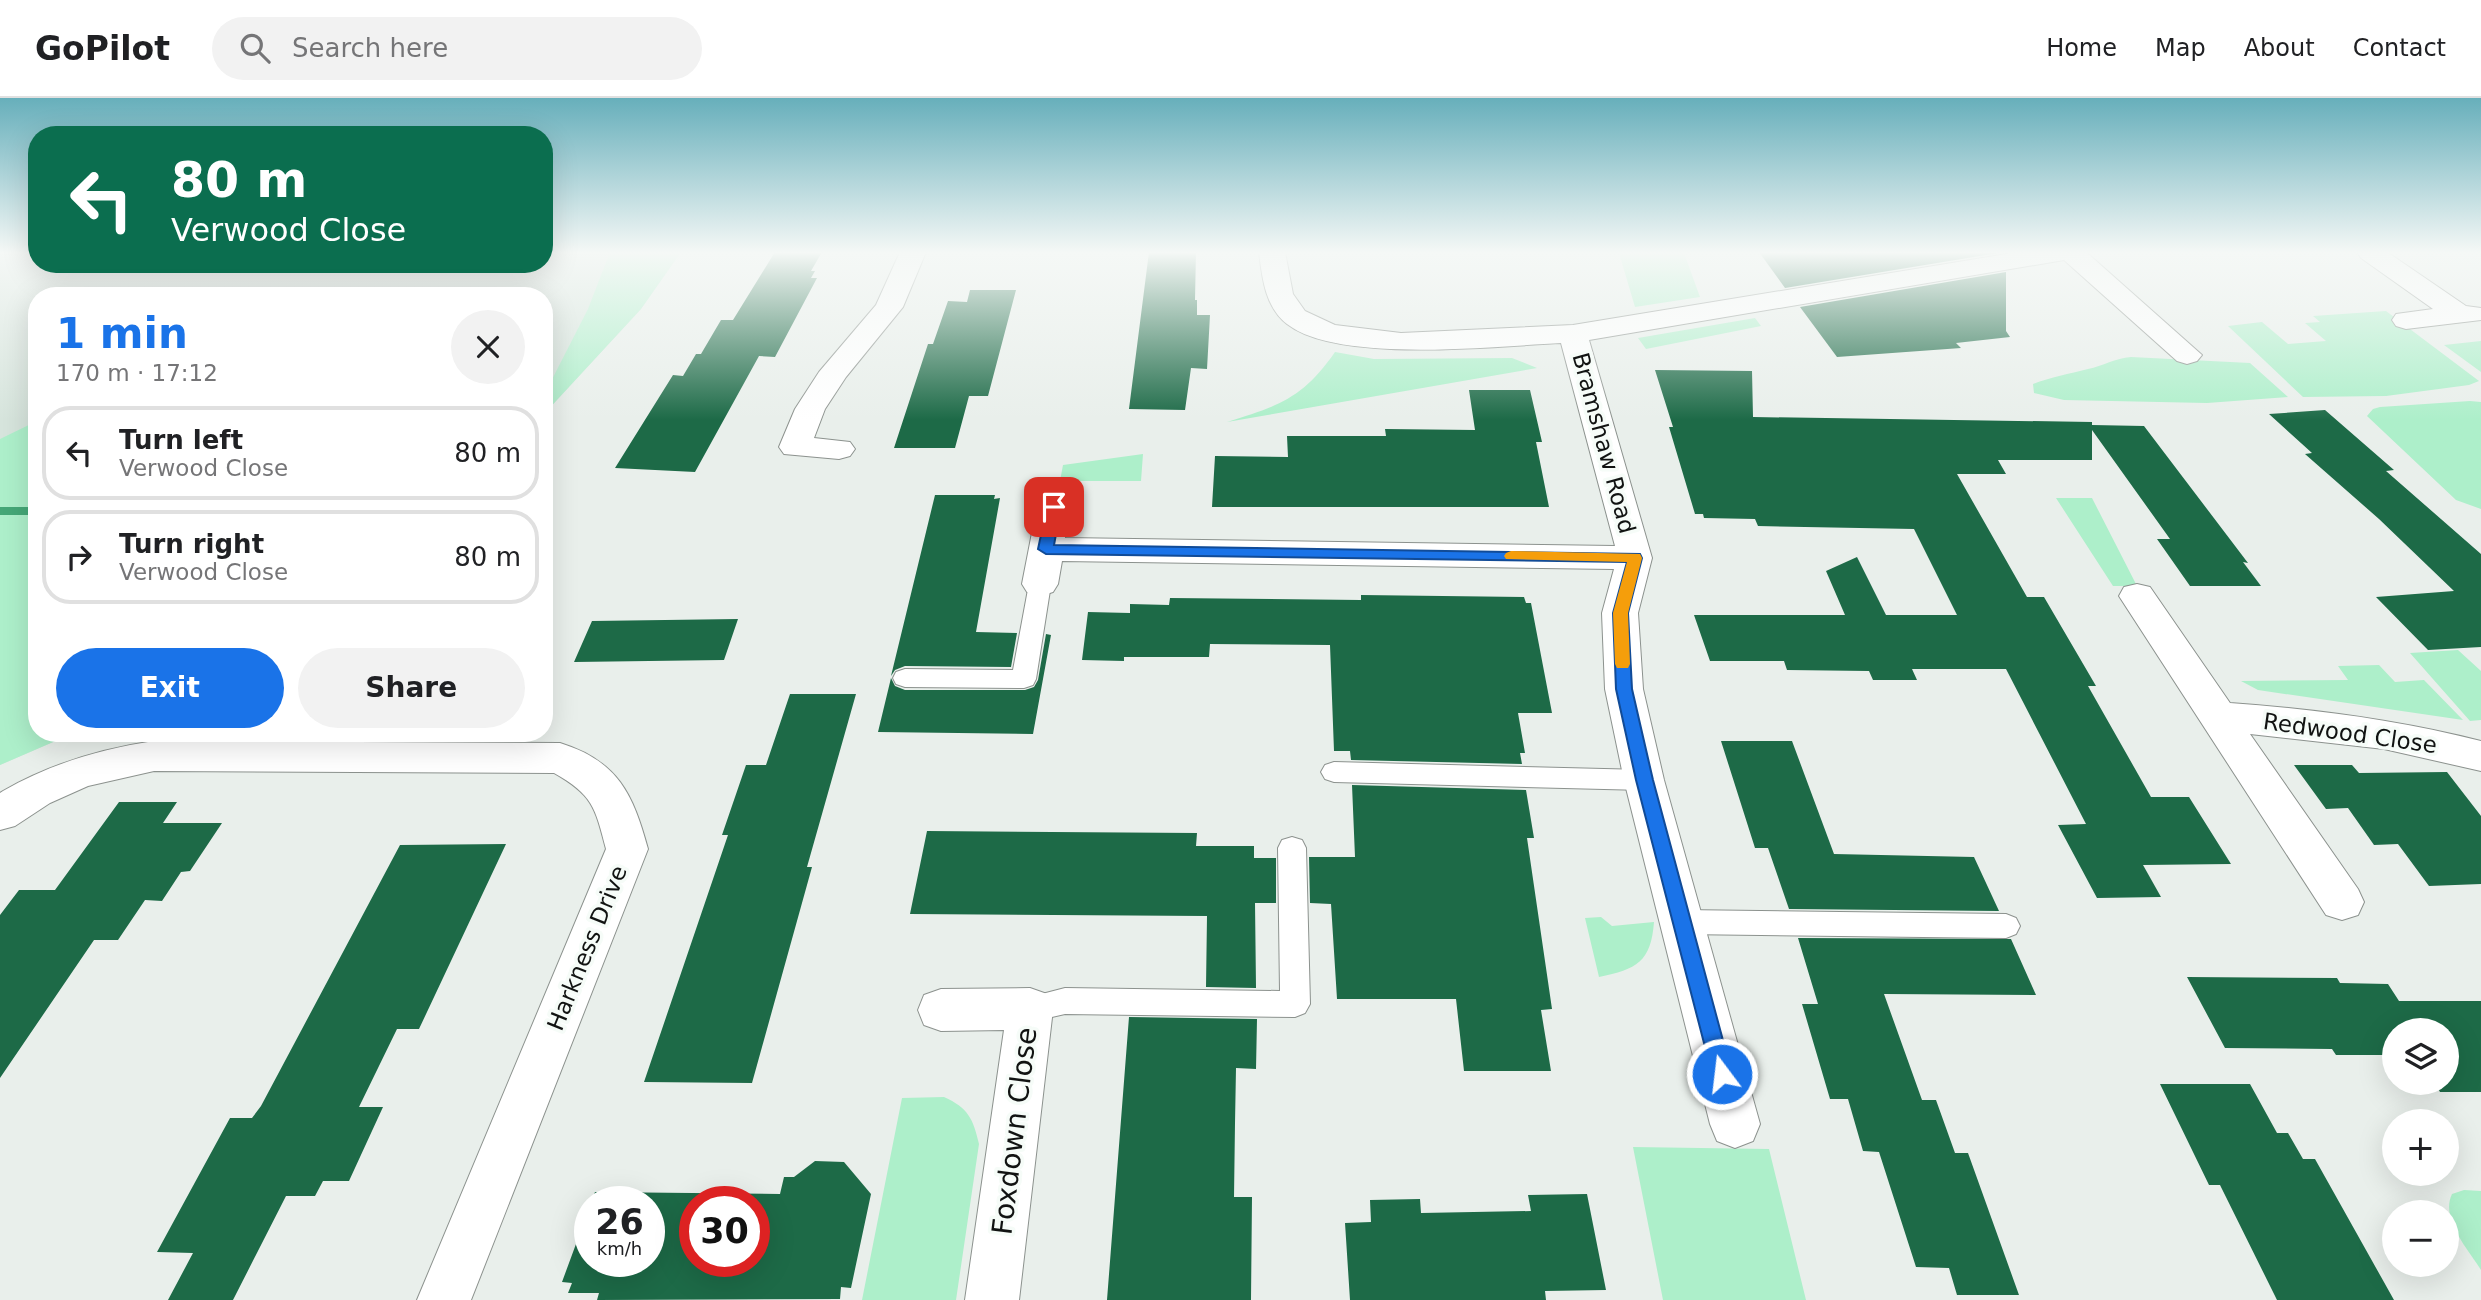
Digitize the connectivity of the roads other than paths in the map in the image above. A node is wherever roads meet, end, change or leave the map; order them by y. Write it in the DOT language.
graph roads {
  1 [pos="888,308"];
  2 [pos="1287,308"];
  3 [pos="1729,308"];
  4 [pos="2133,308"];
  5 [pos="2471,314"];
  6 [pos="2406,320"];
  7 [pos="1573,334"];
  8 [pos="2187,355"];
  9 [pos="839,449"];
  10 [pos="1054,507"];
  11 [pos="1046,549"];
  12 [pos="1635,558"];
  13 [pos="1040,584"];
  14 [pos="2137,596"];
  15 [pos="905,678"];
  16 [pos="2218,717"];
  17 [pos="2481,756"];
  18 [pos="1334,772"];
  19 [pos="1644,780"];
  20 [pos="0,814"];
  21 [pos="1292,848"];
  22 [pos="2342,902"];
  23 [pos="1682,922"];
  24 [pos="2006,926"];
  25 [pos="1030,1009"];
  26 [pos="941,1010"];
  27 [pos="1735,1124"];
  28 [pos="444,1300"];
  29 [pos="992,1300"];
  1 -- 9 [label="street"];
  2 -- 7 [label="street"];
  3 -- 7 [label="street"];
  4 -- 8 [label="street"];
  5 -- 6 [label="street"];
  7 -- 12 [label="street, Bramshaw Road"];
  10 -- 11 [label="street"];
  11 -- 12 [label="street"];
  11 -- 13 [label="street"];
  12 -- 19 [label="street, Bramshaw Road"];
  13 -- 15 [label="lane"];
  14 -- 16 [label="street, Redwood Close"];
  16 -- 17 [label="street, Redwood Close"];
  16 -- 22 [label="street, Redwood Close"];
  18 -- 19 [label="lane"];
  19 -- 23 [label="street, Bramshaw Road"];
  20 -- 28 [label="street, Harkness Drive"];
  21 -- 25 [label="lane"];
  23 -- 24 [label="lane"];
  23 -- 27 [label="street, Bramshaw Road"];
  25 -- 26 [label="street, Foxdown Close"];
  25 -- 29 [label="street, Foxdown Close"];
}
